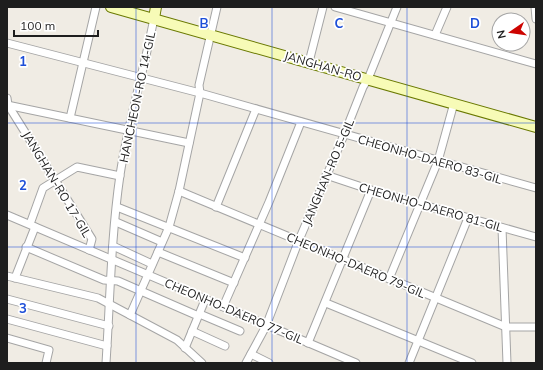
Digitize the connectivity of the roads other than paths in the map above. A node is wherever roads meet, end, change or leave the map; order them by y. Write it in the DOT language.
graph roads {
  1 [pos="96,7"];
  2 [pos="111,7"];
  3 [pos="156,7"];
  4 [pos="217,7"];
  5 [pos="324,7"];
  6 [pos="335,7"];
  7 [pos="397,7"];
  8 [pos="447,7"];
  9 [pos="535,7"];
  10 [pos="154,18"];
  11 [pos="536,19"];
  12 [pos="390,23"];
  13 [pos="210,35"];
  14 [pos="435,35"];
  15 [pos="7,43"];
  16 [pos="309,62"];
  17 [pos="84,63"];
  18 [pos="536,64"];
  19 [pos="140,77"];
  20 [pos="368,79"];
  21 [pos="200,93"];
  22 [pos="454,103"];
  23 [pos="7,104"];
  24 [pos="256,109"];
  25 [pos="70,118"];
  26 [pos="301,122"];
  27 [pos="536,127"];
  28 [pos="129,131"];
  29 [pos="344,135"];
  30 [pos="189,143"];
  31 [pos="438,162"];
  32 [pos="326,175"];
  33 [pos="120,176"];
  34 [pos="55,180"];
  35 [pos="536,188"];
  36 [pos="371,190"];
  37 [pos="179,191"];
  38 [pos="420,204"];
  39 [pos="117,207"];
  40 [pos="216,207"];
  41 [pos="7,215"];
  42 [pos="468,218"];
  43 [pos="116,222"];
  44 [pos="32,225"];
  45 [pos="259,225"];
  46 [pos="169,228"];
  47 [pos="502,228"];
  48 [pos="536,237"];
  49 [pos="299,240"];
  50 [pos="162,242"];
  51 [pos="113,246"];
  52 [pos="26,247"];
  53 [pos="89,250"];
  54 [pos="158,252"];
  55 [pos="244,258"];
  56 [pos="112,260"];
  57 [pos="342,260"];
  58 [pos="152,264"];
  59 [pos="148,275"];
  60 [pos="7,276"];
  61 [pos="15,278"];
  62 [pos="388,279"];
  63 [pos="111,280"];
  64 [pos="234,283"];
  65 [pos="142,291"];
  66 [pos="7,299"];
  67 [pos="436,299"];
  68 [pos="205,300"];
  69 [pos="326,303"];
  70 [pos="110,304"];
  71 [pos="223,307"];
  72 [pos="130,315"];
  73 [pos="198,315"];
  74 [pos="7,319"];
  75 [pos="109,326"];
  76 [pos="266,326"];
  77 [pos="506,327"];
  78 [pos="536,327"];
  79 [pos="192,331"];
  80 [pos="240,331"];
  81 [pos="7,338"];
  82 [pos="419,340"];
  83 [pos="308,343"];
  84 [pos="107,346"];
  85 [pos="225,346"];
  86 [pos="185,348"];
  87 [pos="251,354"];
  88 [pos="461,361"];
  89 [pos="46,363"];
  90 [pos="106,363"];
  91 [pos="202,363"];
  92 [pos="246,363"];
  93 [pos="269,363"];
  94 [pos="356,363"];
  95 [pos="409,363"];
  96 [pos="472,363"];
  97 [pos="507,363"];
  1 -- 17 [label="street"];
  2 -- 10 [label="street, JANGHAN-RO"];
  3 -- 10 [label="street"];
  4 -- 13 [label="street"];
  5 -- 16 [label="street"];
  6 -- 12 [label="street"];
  7 -- 12 [label="street, JANGHAN-RO 5-GIL"];
  8 -- 14 [label="street"];
  9 -- 11 [label="street"];
  10 -- 13 [label="street, JANGHAN-RO"];
  10 -- 19 [label="street, HANCHEON-RO 14-GIL"];
  12 -- 14 [label="street"];
  12 -- 20 [label="street, JANGHAN-RO 5-GIL"];
  13 -- 16 [label="street, JANGHAN-RO"];
  13 -- 21 [label="street"];
  14 -- 18 [label="street"];
  15 -- 17 [label="street, CHEONHO-DAERO 83-GIL"];
  16 -- 20 [label="street, JANGHAN-RO"];
  17 -- 19 [label="street, CHEONHO-DAERO 83-GIL"];
  17 -- 25 [label="street"];
  19 -- 21 [label="street, CHEONHO-DAERO 83-GIL"];
  19 -- 28 [label="street, HANCHEON-RO 14-GIL"];
  20 -- 22 [label="street, JANGHAN-RO"];
  20 -- 29 [label="street, JANGHAN-RO 5-GIL"];
  21 -- 24 [label="street, CHEONHO-DAERO 83-GIL"];
  21 -- 30 [label="street"];
  22 -- 27 [label="street, JANGHAN-RO"];
  22 -- 31 [label="street"];
  23 -- 25 [label="street"];
  23 -- 34 [label="street, JANGHAN-RO 17-GIL"];
  24 -- 26 [label="street, CHEONHO-DAERO 83-GIL"];
  24 -- 40 [label="street"];
  25 -- 28 [label="street"];
  26 -- 29 [label="street, CHEONHO-DAERO 83-GIL"];
  26 -- 45 [label="street"];
  28 -- 30 [label="street"];
  28 -- 33 [label="street, HANCHEON-RO 14-GIL"];
  29 -- 31 [label="street, CHEONHO-DAERO 83-GIL"];
  29 -- 32 [label="street, JANGHAN-RO 5-GIL"];
  30 -- 37 [label="street"];
  31 -- 35 [label="street, CHEONHO-DAERO 83-GIL"];
  31 -- 38 [label="street"];
  32 -- 36 [label="street, CHEONHO-DAERO 81-GIL"];
  32 -- 49 [label="street, JANGHAN-RO 5-GIL"];
  33 -- 34 [label="street, HANCHEON-RO 14-GIL"];
  33 -- 39 [label="street, HANCHEON-RO 14-GIL"];
  34 -- 44 [label="street, HANCHEON-RO 14-GIL"];
  34 -- 53 [label="street, JANGHAN-RO 17-GIL"];
  36 -- 38 [label="street, CHEONHO-DAERO 81-GIL"];
  36 -- 57 [label="street"];
  37 -- 40 [label="street, CHEONHO-DAERO 79-GIL"];
  37 -- 46 [label="street"];
  38 -- 42 [label="street, CHEONHO-DAERO 81-GIL"];
  38 -- 62 [label="street"];
  39 -- 43 [label="street, HANCHEON-RO 14-GIL"];
  39 -- 46 [label="street"];
  40 -- 45 [label="street, CHEONHO-DAERO 79-GIL"];
  41 -- 44 [label="street, CHEONHO-DAERO 77-GIL"];
  42 -- 47 [label="street, CHEONHO-DAERO 81-GIL"];
  42 -- 67 [label="street"];
  43 -- 50 [label="street"];
  43 -- 51 [label="street, HANCHEON-RO 14-GIL"];
  44 -- 52 [label="street, HANCHEON-RO 14-GIL"];
  44 -- 53 [label="street, CHEONHO-DAERO 77-GIL"];
  45 -- 49 [label="street, CHEONHO-DAERO 79-GIL"];
  45 -- 55 [label="street"];
  46 -- 50 [label="street"];
  46 -- 55 [label="street"];
  47 -- 48 [label="street, CHEONHO-DAERO 81-GIL"];
  47 -- 77 [label="street"];
  49 -- 57 [label="street, CHEONHO-DAERO 79-GIL"];
  49 -- 76 [label="street, JANGHAN-RO 5-GIL"];
  50 -- 54 [label="street"];
  51 -- 56 [label="street, HANCHEON-RO 14-GIL"];
  51 -- 58 [label="street"];
  52 -- 61 [label="street, HANCHEON-RO 14-GIL"];
  52 -- 63 [label="street"];
  53 -- 56 [label="street, CHEONHO-DAERO 77-GIL"];
  54 -- 58 [label="street"];
  54 -- 64 [label="street"];
  55 -- 64 [label="street"];
  56 -- 59 [label="street, CHEONHO-DAERO 77-GIL"];
  56 -- 63 [label="street, HANCHEON-RO 14-GIL"];
  57 -- 62 [label="street, CHEONHO-DAERO 79-GIL"];
  57 -- 69 [label="street"];
  58 -- 59 [label="street"];
  59 -- 65 [label="street"];
  59 -- 68 [label="street, CHEONHO-DAERO 77-GIL"];
  60 -- 61 [label="street"];
  61 -- 70 [label="street"];
  62 -- 67 [label="street, CHEONHO-DAERO 79-GIL"];
  63 -- 65 [label="street"];
  63 -- 70 [label="street, HANCHEON-RO 14-GIL"];
  64 -- 71 [label="street"];
  65 -- 72 [label="street"];
  65 -- 73 [label="street"];
  66 -- 75 [label="street"];
  67 -- 77 [label="street, CHEONHO-DAERO 79-GIL"];
  67 -- 82 [label="street"];
  68 -- 71 [label="street, CHEONHO-DAERO 77-GIL"];
  68 -- 73 [label="street"];
  69 -- 82 [label="street"];
  69 -- 83 [label="street"];
  70 -- 72 [label="street"];
  70 -- 75 [label="street, HANCHEON-RO 14-GIL"];
  71 -- 76 [label="street, CHEONHO-DAERO 77-GIL"];
  72 -- 86 [label="street"];
  73 -- 79 [label="street"];
  73 -- 80 [label="street"];
  74 -- 84 [label="street"];
  75 -- 84 [label="street, HANCHEON-RO 14-GIL"];
  76 -- 83 [label="street, CHEONHO-DAERO 77-GIL"];
  76 -- 87 [label="street, JANGHAN-RO 5-GIL"];
  77 -- 78 [label="street, CHEONHO-DAERO 79-GIL"];
  77 -- 97 [label="street"];
  79 -- 85 [label="street"];
  79 -- 86 [label="street"];
  81 -- 89 [label="street"];
  82 -- 88 [label="street"];
  82 -- 95 [label="street"];
  83 -- 94 [label="street, CHEONHO-DAERO 77-GIL"];
  84 -- 90 [label="street, HANCHEON-RO 14-GIL"];
  86 -- 91 [label="street"];
  87 -- 92 [label="street, JANGHAN-RO 5-GIL"];
  87 -- 93 [label="street"];
  88 -- 96 [label="street"];
}
